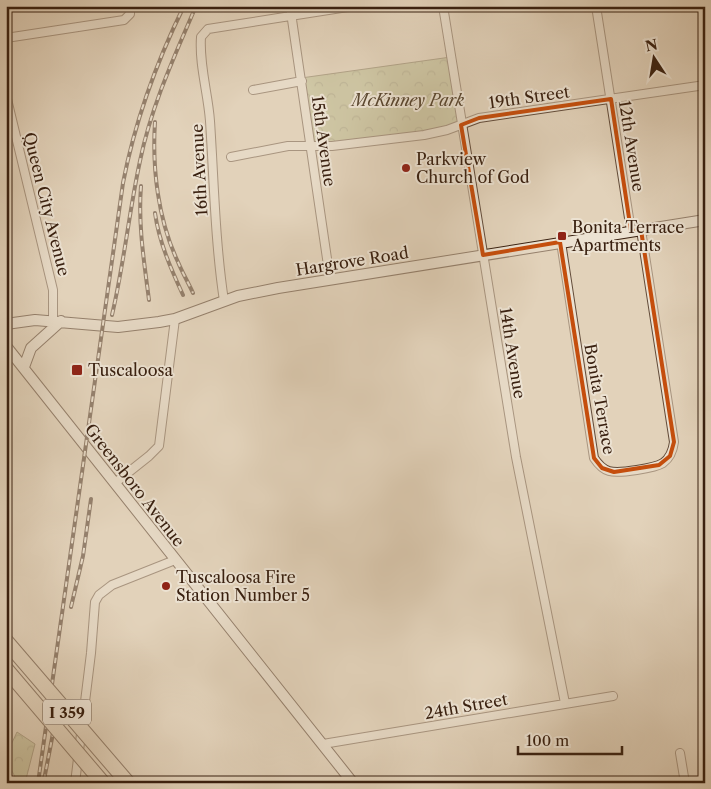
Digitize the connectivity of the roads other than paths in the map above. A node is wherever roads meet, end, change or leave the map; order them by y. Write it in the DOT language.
graph roads {
  1 [pos="290,6"];
  2 [pos="354,6"];
  3 [pos="443,6"];
  4 [pos="596,6"];
  5 [pos="130,10"];
  6 [pos="291,16"];
  7 [pos="6,38"];
  8 [pos="302,81"];
  9 [pos="705,85"];
  10 [pos="254,90"];
  11 [pos="6,95"];
  12 [pos="611,99"];
  13 [pos="461,125"];
  14 [pos="311,146"];
  15 [pos="231,157"];
  16 [pos="705,220"];
  17 [pos="636,231"];
  18 [pos="560,242"];
  19 [pos="483,254"];
  20 [pos="330,279"];
  21 [pos="224,301"];
  22 [pos="174,319"];
  23 [pos="57,321"];
  24 [pos="6,324"];
  25 [pos="6,346"];
  26 [pos="24,367"];
  27 [pos="115,483"];
  28 [pos="175,560"];
  29 [pos="6,641"];
  30 [pos="6,670"];
  31 [pos="613,696"];
  32 [pos="564,703"];
  33 [pos="323,744"];
  34 [pos="680,752"];
  35 [pos="74,783"];
  36 [pos="104,783"];
  37 [pos="128,783"];
  38 [pos="353,783"];
  39 [pos="685,783"];
  1 -- 6 [label="street, 15th Avenue"];
  2 -- 6 [label="street"];
  3 -- 13 [label="street, 14th Avenue"];
  4 -- 12 [label="street, 12th Avenue"];
  5 -- 7 [label="street"];
  6 -- 8 [label="street, 15th Avenue"];
  6 -- 21 [label="street, 16th Avenue"];
  8 -- 10 [label="street"];
  8 -- 14 [label="street, 15th Avenue"];
  9 -- 12 [label="street, 19th Street"];
  11 -- 23 [label="street, Queen City Avenue"];
  12 -- 13 [label="street, 19th Street"];
  12 -- 17 [label="street, 12th Avenue"];
  13 -- 14 [label="street, 19th Street"];
  13 -- 19 [label="street, 14th Avenue"];
  14 -- 15 [label="street, 19th Street"];
  14 -- 20 [label="street, 15th Avenue"];
  16 -- 17 [label="main road, Hargrove Road"];
  17 -- 18 [label="main road, Hargrove Road"];
  17 -- 18 [label="street, Bonita Terrace"];
  18 -- 19 [label="main road, Hargrove Road"];
  19 -- 20 [label="main road, Hargrove Road"];
  19 -- 32 [label="street, 14th Avenue"];
  20 -- 21 [label="main road, Hargrove Road"];
  21 -- 22 [label="main road, Hargrove Road"];
  22 -- 23 [label="main road, Hargrove Road"];
  22 -- 27 [label="street"];
  23 -- 24 [label="main road, Hargrove Road"];
  23 -- 26 [label="main road"];
  25 -- 26 [label="main road, Greensboro Avenue"];
  26 -- 27 [label="main road, Greensboro Avenue"];
  27 -- 28 [label="main road, Greensboro Avenue"];
  28 -- 33 [label="main road, Greensboro Avenue"];
  28 -- 35 [label="street"];
  29 -- 37 [label="highway, I 359, bridge"];
  30 -- 36 [label="highway, I 359, bridge"];
  31 -- 32 [label="street, 24th Street"];
  32 -- 33 [label="street, 24th Street"];
  33 -- 38 [label="main road, Greensboro Avenue"];
  34 -- 39 [label="street"];
}
